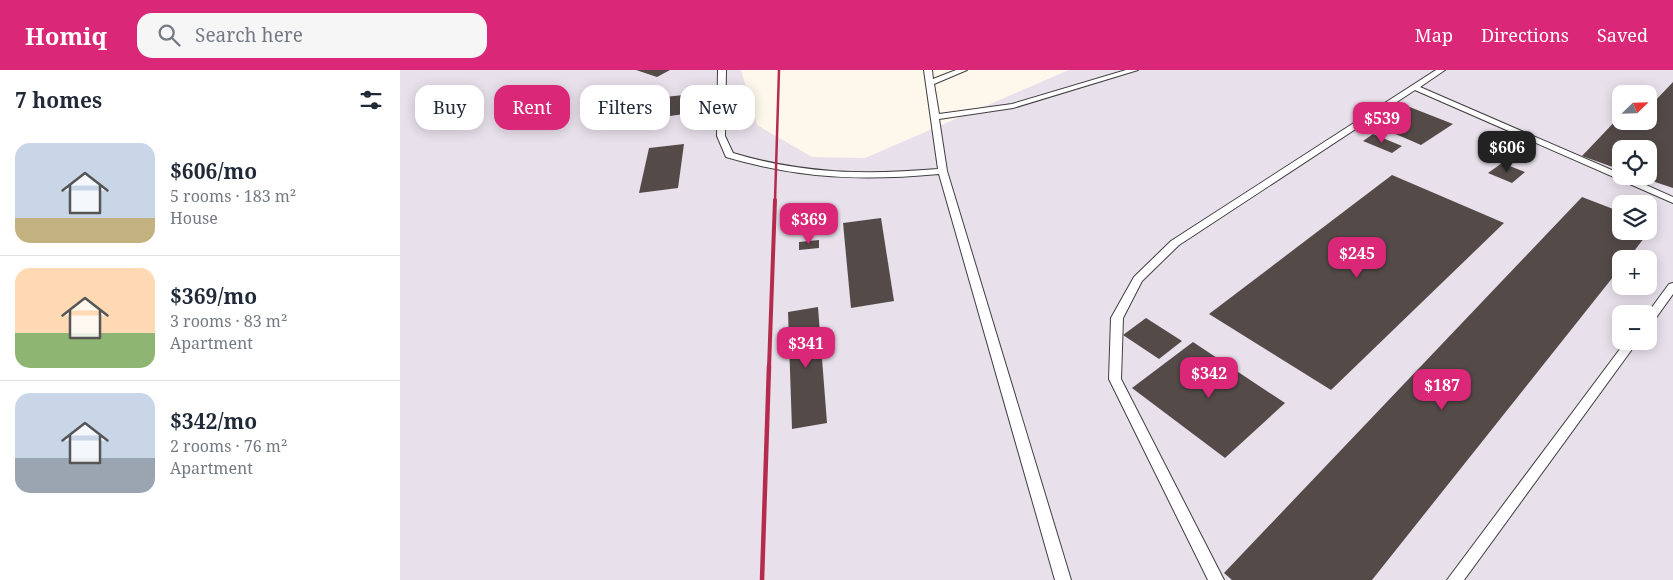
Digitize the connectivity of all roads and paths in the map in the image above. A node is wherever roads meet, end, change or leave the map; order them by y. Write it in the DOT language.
graph roads {
  1 [pos="722,70"];
  2 [pos="928,70"];
  3 [pos="963,70"];
  4 [pos="1134,70"];
  5 [pos="1441,70"];
  6 [pos="928,83"];
  7 [pos="1414,87"];
  8 [pos="934,117"];
  9 [pos="943,171"];
  10 [pos="1673,200"];
  11 [pos="1673,286"];
  12 [pos="1657,308"];
  13 [pos="1625,350"];
  14 [pos="1063,580"];
  15 [pos="1216,580"];
  16 [pos="1455,580"];
  1 -- 9 [label="lane"];
  2 -- 6 [label="lane"];
  3 -- 6 [label="lane"];
  4 -- 8 [label="lane"];
  5 -- 7 [label="lane"];
  6 -- 8 [label="lane"];
  7 -- 10 [label="lane"];
  7 -- 15 [label="lane"];
  8 -- 9 [label="lane"];
  9 -- 14 [label="lane"];
  11 -- 12 [label="lane"];
  13 -- 16 [label="lane"];
}
